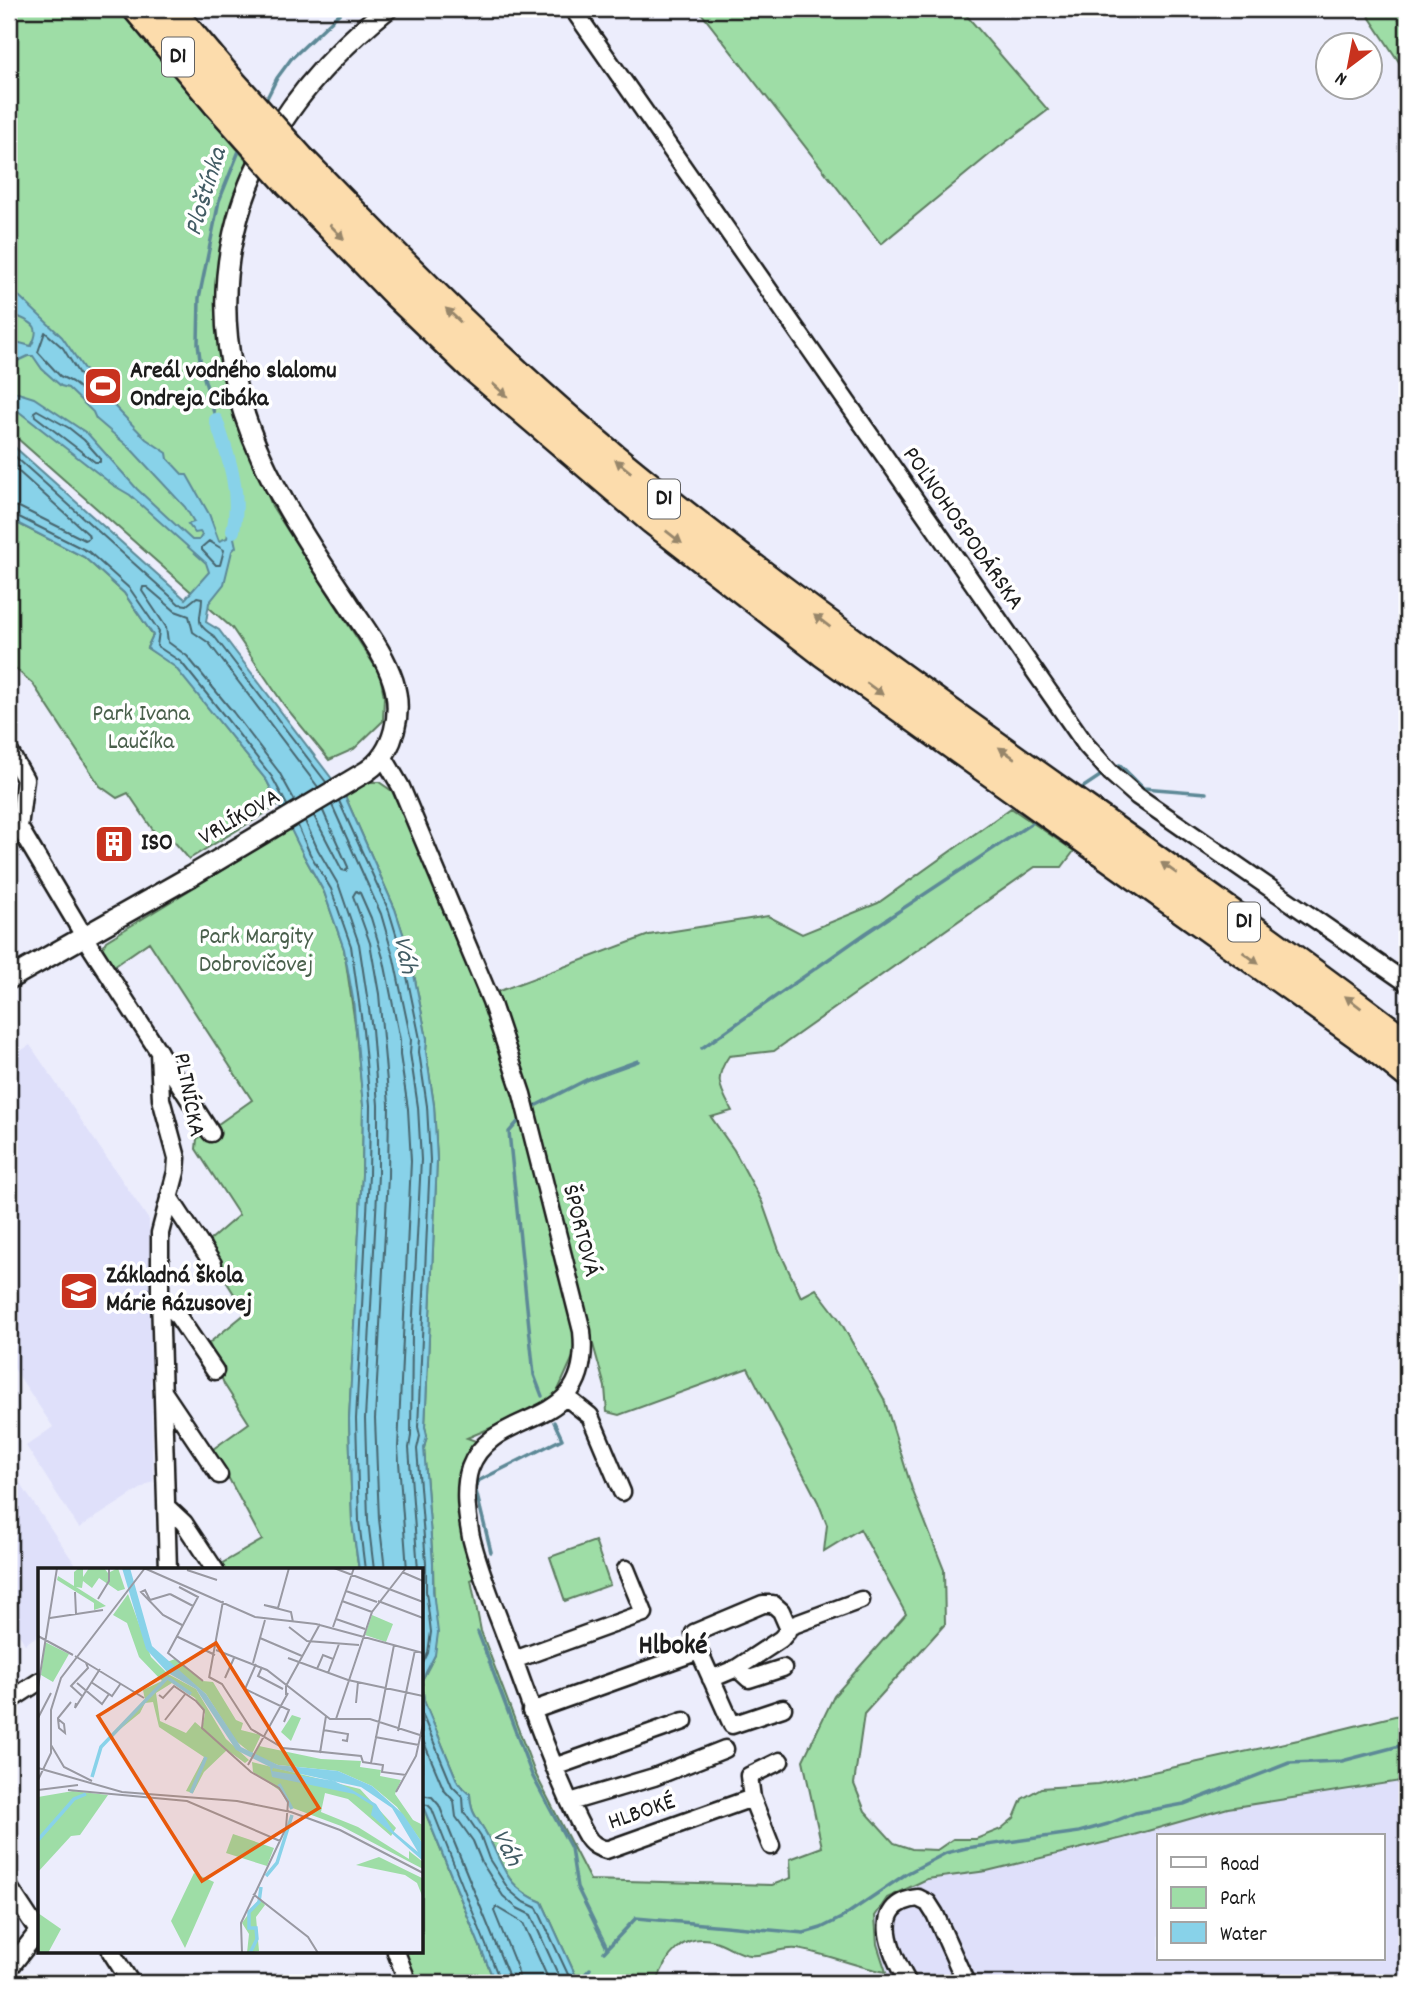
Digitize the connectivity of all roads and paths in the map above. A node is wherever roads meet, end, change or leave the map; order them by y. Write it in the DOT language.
graph roads {
  1 [pos="138,9"];
  2 [pos="169,9"];
  3 [pos="387,9"];
  4 [pos="573,9"];
  5 [pos="224,93"];
  6 [pos="9,751"];
  7 [pos="383,756"];
  8 [pos="1059,806"];
  9 [pos="85,937"];
  10 [pos="9,979"];
  11 [pos="1407,983"];
  12 [pos="1407,1044"];
  13 [pos="159,1052"];
  14 [pos="1407,1073"];
  15 [pos="211,1133"];
  16 [pos="169,1197"];
  17 [pos="213,1264"];
  18 [pos="160,1296"];
  19 [pos="215,1371"];
  20 [pos="164,1393"];
  21 [pos="566,1397"];
  22 [pos="219,1475"];
  23 [pos="622,1492"];
  24 [pos="168,1508"];
  25 [pos="168,1568"];
  26 [pos="214,1568"];
  27 [pos="626,1569"];
  28 [pos="861,1600"];
  29 [pos="788,1627"];
  30 [pos="699,1651"];
  31 [pos="514,1660"];
  32 [pos="737,1668"];
  33 [pos="783,1668"];
  34 [pos="711,1678"];
  35 [pos="38,1682"];
  36 [pos="9,1701"];
  37 [pos="783,1708"];
  38 [pos="531,1711"];
  39 [pos="684,1721"];
  40 [pos="725,1749"];
  41 [pos="780,1761"];
  42 [pos="554,1767"];
  43 [pos="752,1798"];
  44 [pos="570,1802"];
  45 [pos="771,1846"];
  46 [pos="9,1887"];
  47 [pos="38,1929"];
  48 [pos="38,1931"];
  49 [pos="112,1954"];
  50 [pos="397,1954"];
  51 [pos="9,1969"];
  52 [pos="131,1983"];
  53 [pos="408,1983"];
  54 [pos="908,1983"];
  55 [pos="965,1983"];
  1 -- 5 [label="highway, D1"];
  2 -- 5 [label="highway, D1"];
  3 -- 7 [label="street"];
  4 -- 11 [label="street, POĽNOHOSPODÁRSKA"];
  5 -- 8 [label="highway, D1, bridge"];
  6 -- 9 [label="street, PLTNÍCKA"];
  7 -- 9 [label="street, VRLÍKOVA"];
  7 -- 21 [label="street, ŠPORTOVÁ"];
  12 -- 8 [label="highway, D1, one-way"];
  8 -- 14 [label="highway, D1, one-way"];
  9 -- 10 [label="street, VRLÍKOVA"];
  9 -- 13 [label="street, PLTNÍCKA"];
  13 -- 15 [label="street"];
  13 -- 16 [label="street, PLTNÍCKA"];
  16 -- 17 [label="street"];
  16 -- 18 [label="street, PLTNÍCKA"];
  18 -- 19 [label="street"];
  18 -- 20 [label="street, PLTNÍCKA"];
  20 -- 22 [label="street"];
  20 -- 24 [label="street, PLTNÍCKA"];
  21 -- 23 [label="street"];
  21 -- 31 [label="street"];
  24 -- 25 [label="street, PLTNÍCKA"];
  24 -- 26 [label="street"];
  27 -- 31 [label="street"];
  28 -- 29 [label="street"];
  29 -- 30 [label="street"];
  29 -- 32 [label="street"];
  30 -- 34 [label="street"];
  30 -- 38 [label="street"];
  31 -- 38 [label="street, HLBOKÉ"];
  32 -- 33 [label="street"];
  32 -- 34 [label="street"];
  34 -- 37 [label="street"];
  35 -- 36 [label="street"];
  38 -- 42 [label="street, HLBOKÉ"];
  39 -- 42 [label="street"];
  40 -- 44 [label="street, HLBOKÉ"];
  41 -- 43 [label="street"];
  42 -- 44 [label="street, HLBOKÉ"];
  43 -- 44 [label="street, HLBOKÉ"];
  43 -- 45 [label="street"];
  46 -- 47 [label="street"];
  48 -- 51 [label="street"];
  49 -- 52 [label="street"];
  50 -- 53 [label="street"];
  54 -- 55 [label="street"];
}
